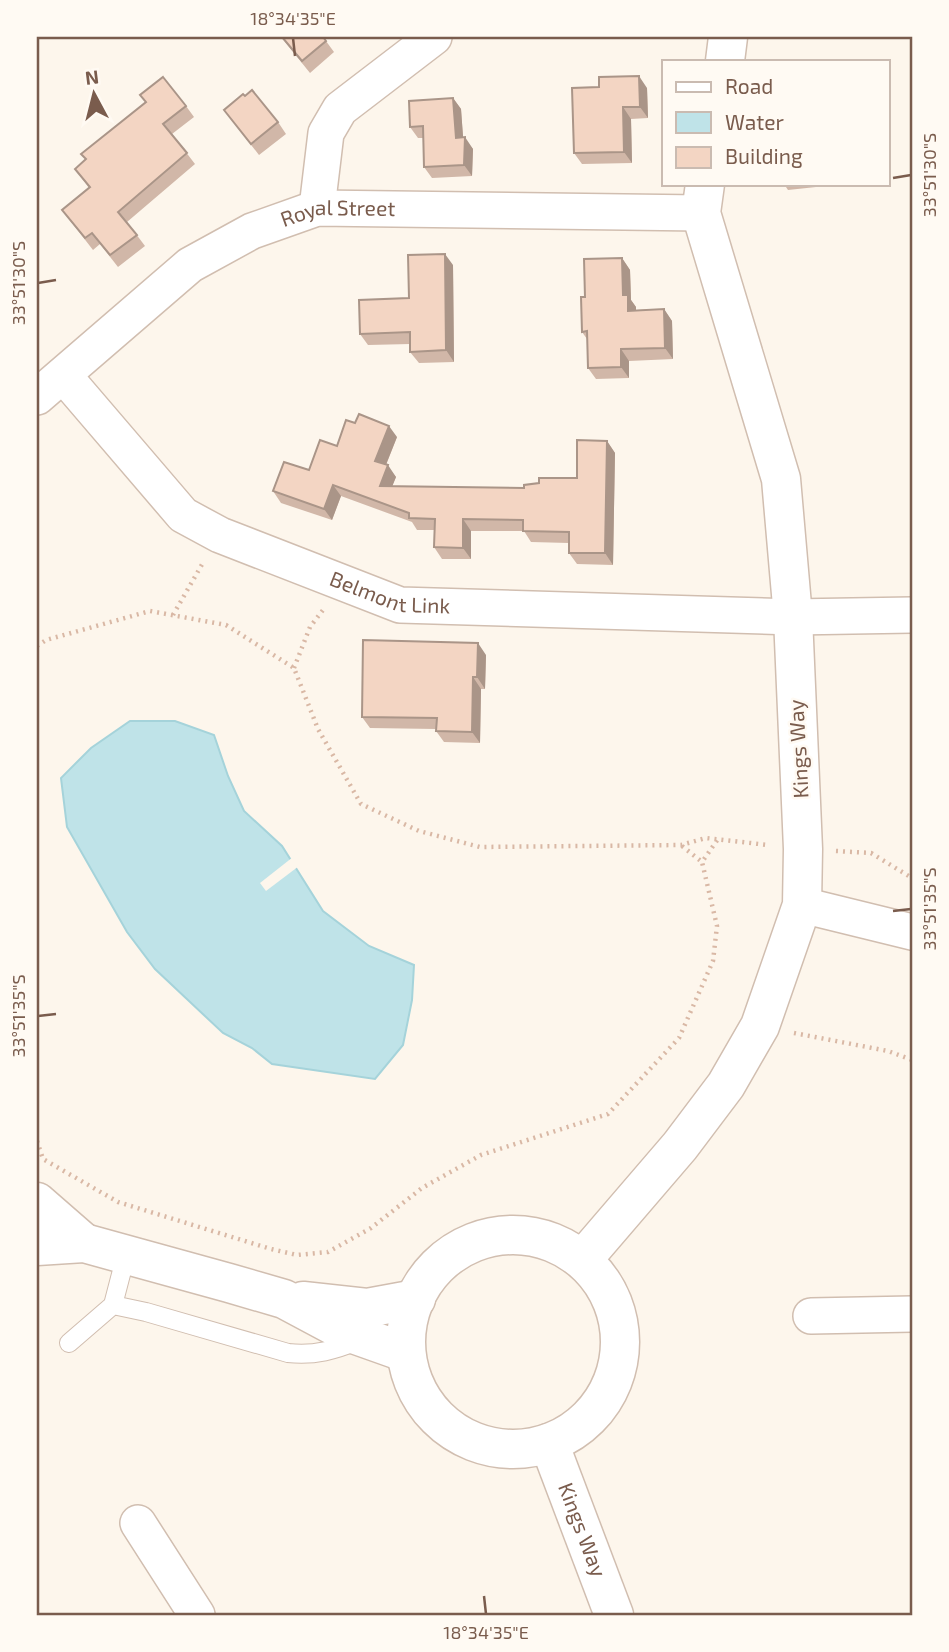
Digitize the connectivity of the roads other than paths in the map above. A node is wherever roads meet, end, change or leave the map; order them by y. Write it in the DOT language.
graph roads {
  1 [pos="434,37"];
  2 [pos="729,37"];
  3 [pos="725,60"];
  4 [pos="703,198"];
  5 [pos="317,208"];
  6 [pos="50,386"];
  7 [pos="912,615"];
  8 [pos="793,617"];
  9 [pos="802,905"];
  10 [pos="912,932"];
  11 [pos="37,1202"];
  12 [pos="83,1243"];
  13 [pos="37,1247"];
  14 [pos="126,1255"];
  15 [pos="583,1259"];
  16 [pos="416,1299"];
  17 [pos="284,1300"];
  18 [pos="113,1305"];
  19 [pos="912,1314"];
  20 [pos="811,1316"];
  21 [pos="365,1338"];
  22 [pos="69,1343"];
  23 [pos="404,1352"];
  24 [pos="549,1443"];
  25 [pos="138,1523"];
  26 [pos="197,1615"];
  27 [pos="614,1615"];
  1 -- 5 [label="street"];
  2 -- 3 [label="street"];
  4 -- 5 [label="street, Royal Street"];
  4 -- 8 [label="street, Kings Way"];
  5 -- 6 [label="street, Royal Street"];
  6 -- 8 [label="street, Belmont Link"];
  7 -- 8 [label="street, Belmont Link"];
  8 -- 9 [label="street, Kings Way"];
  9 -- 10 [label="street"];
  9 -- 15 [label="street, Kings Way"];
  11 -- 12 [label="street"];
  12 -- 13 [label="street"];
  12 -- 14 [label="street"];
  14 -- 17 [label="street"];
  14 -- 18 [label="lane"];
  15 -- 16 [label="street"];
  15 -- 24 [label="street"];
  16 -- 17 [label="street"];
  16 -- 23 [label="street"];
  17 -- 21 [label="street"];
  18 -- 21 [label="lane"];
  18 -- 22 [label="lane"];
  19 -- 20 [label="street"];
  21 -- 23 [label="street"];
  23 -- 24 [label="street"];
  24 -- 27 [label="street, Kings Way"];
  25 -- 26 [label="street"];
}
